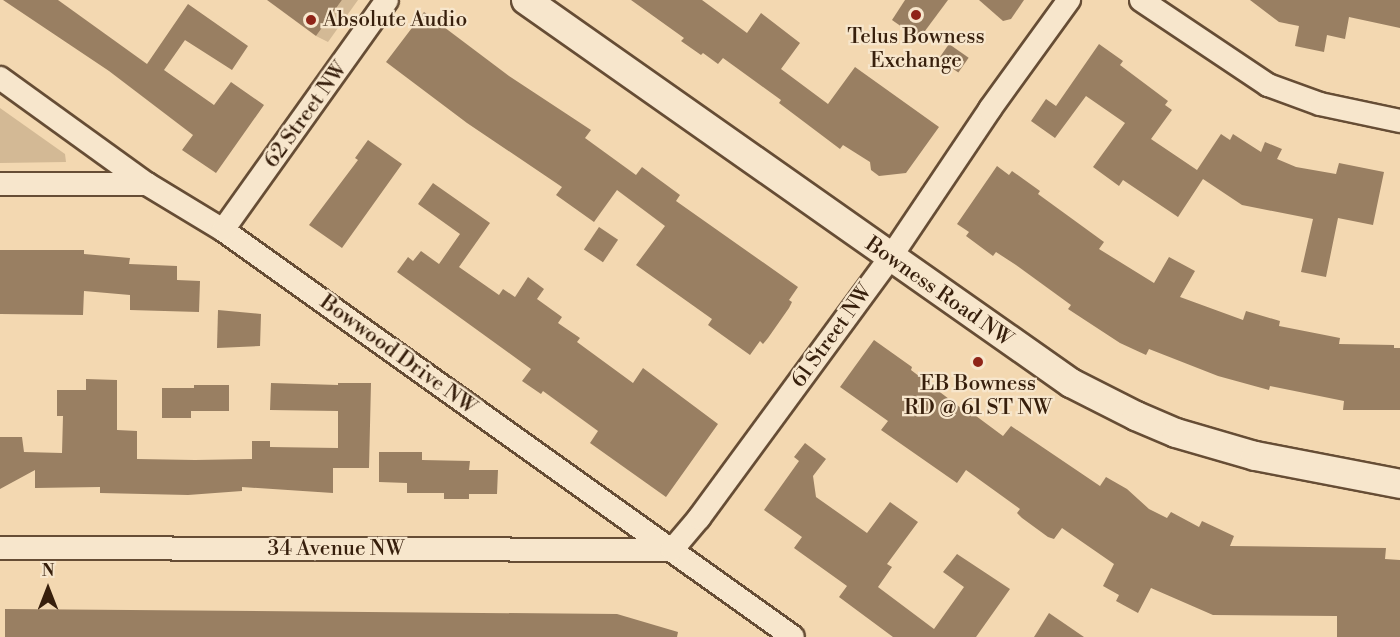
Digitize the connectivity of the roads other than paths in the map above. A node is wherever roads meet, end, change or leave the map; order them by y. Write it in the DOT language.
graph roads {
  1 [pos="387,0"];
  2 [pos="526,0"];
  3 [pos="1069,0"];
  4 [pos="1141,0"];
  5 [pos="0,78"];
  6 [pos="1400,120"];
  7 [pos="0,184"];
  8 [pos="147,184"];
  9 [pos="223,230"];
  10 [pos="890,258"];
  11 [pos="1400,484"];
  12 [pos="0,548"];
  13 [pos="672,550"];
  14 [pos="793,637"];
  1 -- 9 [label="street, 62 Street NW"];
  2 -- 10 [label="street, Bowness Road NW"];
  3 -- 10 [label="street, 61 Street NW"];
  4 -- 6 [label="street"];
  5 -- 8 [label="street, Bowwood Drive NW"];
  7 -- 8 [label="street"];
  8 -- 9 [label="street, Bowwood Drive NW"];
  9 -- 13 [label="street, Bowwood Drive NW"];
  10 -- 11 [label="street, Bowness Road NW"];
  10 -- 13 [label="street, 61 Street NW"];
  12 -- 13 [label="street, 34 Avenue NW"];
  13 -- 14 [label="street, Bowwood Drive NW"];
}
